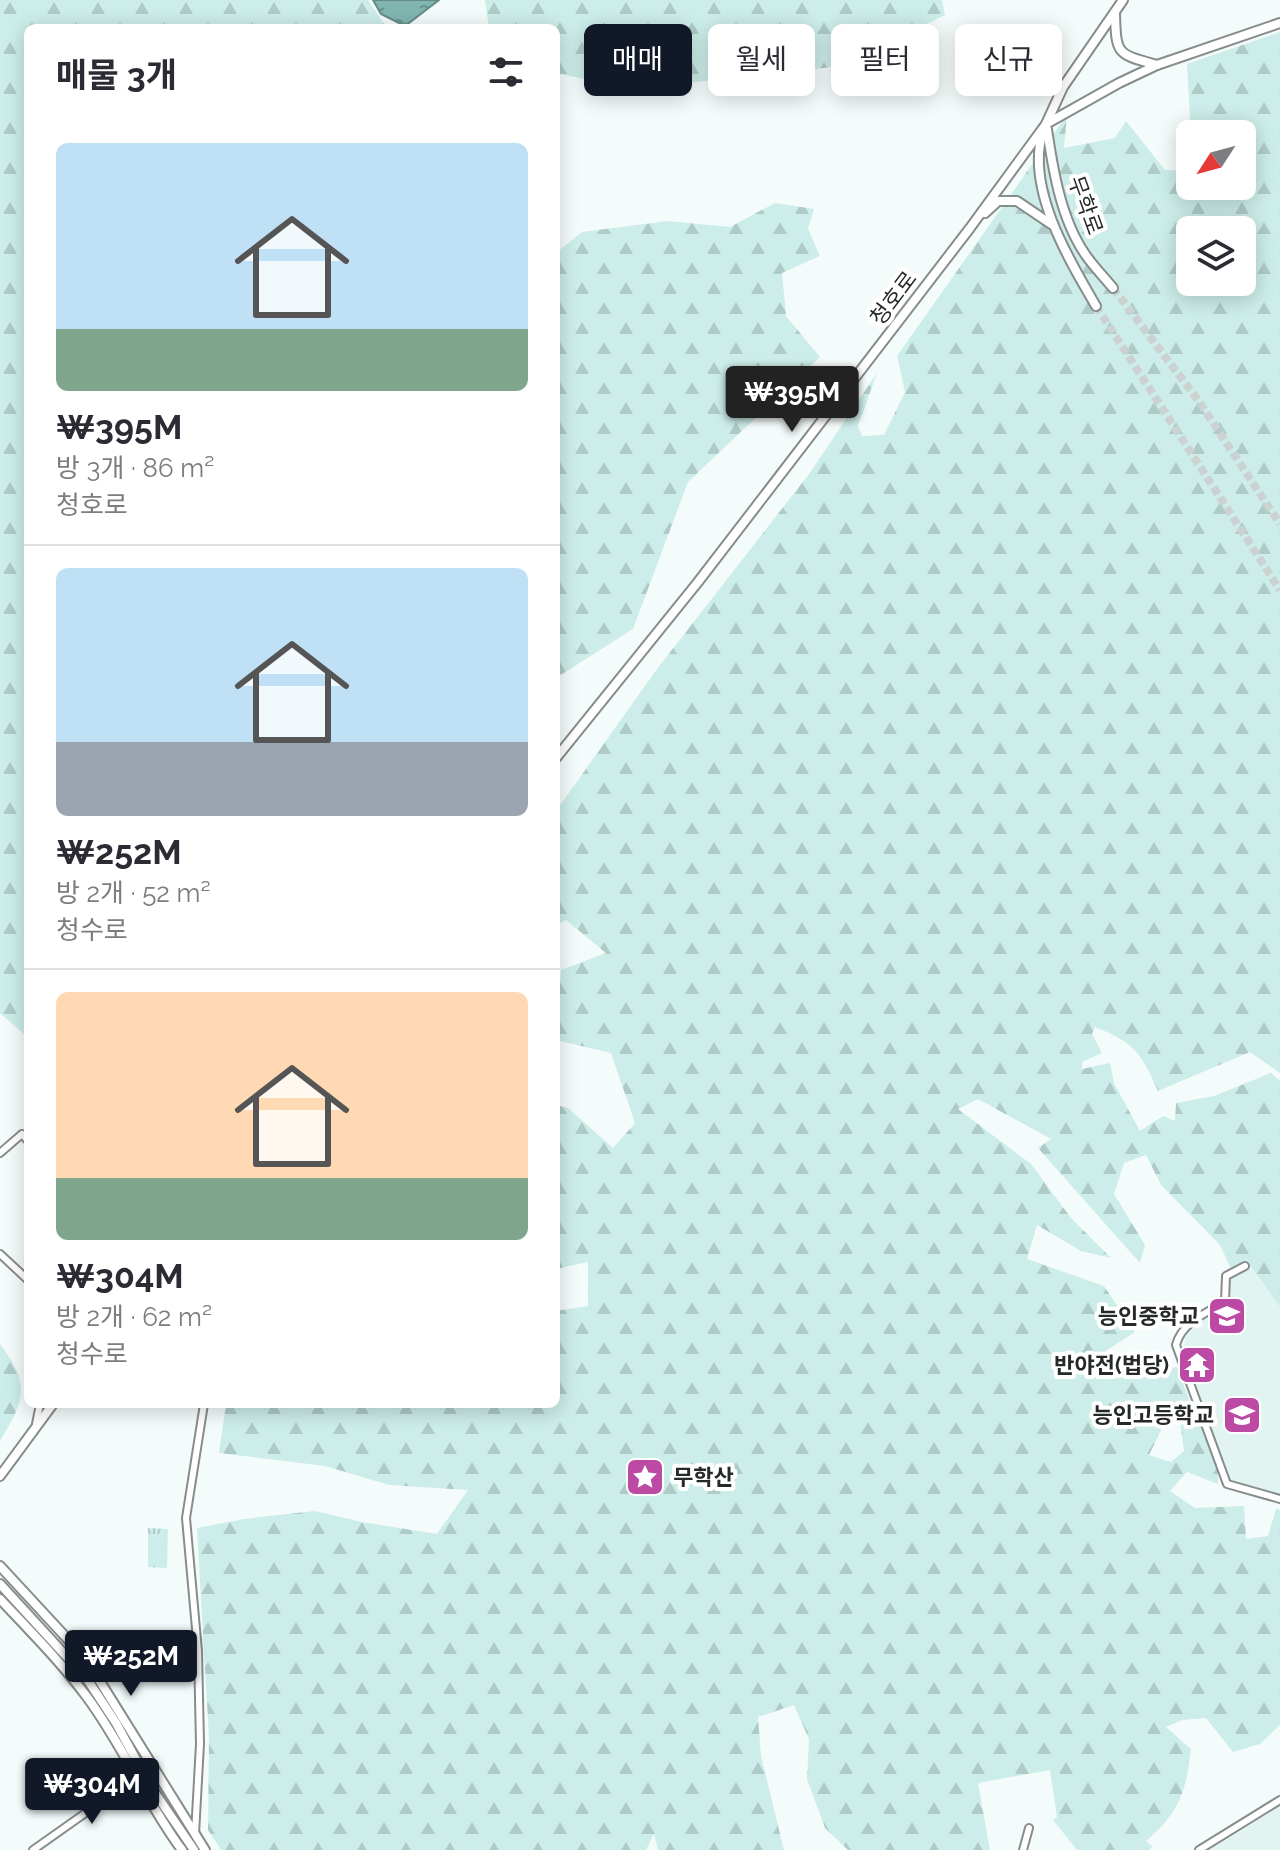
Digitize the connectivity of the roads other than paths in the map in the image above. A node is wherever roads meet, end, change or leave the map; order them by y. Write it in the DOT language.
graph roads {
  1 [pos="1123,0"];
  2 [pos="1115,12"];
  3 [pos="1280,23"];
  4 [pos="1157,65"];
  5 [pos="1046,124"];
  6 [pos="1054,226"];
  7 [pos="970,228"];
  8 [pos="1113,288"];
  9 [pos="1096,306"];
  10 [pos="560,753"];
  11 [pos="24,1136"];
  12 [pos="0,1153"];
  13 [pos="0,1254"];
  14 [pos="1245,1266"];
  15 [pos="24,1276"];
  16 [pos="39,1408"];
  17 [pos="50,1408"];
  18 [pos="203,1408"];
  19 [pos="36,1428"];
  20 [pos="14,1459"];
  21 [pos="0,1467"];
  22 [pos="0,1476"];
  23 [pos="0,1484"];
  24 [pos="1280,1499"];
  25 [pos="0,1565"];
  26 [pos="15,1582"];
  27 [pos="0,1584"];
  28 [pos="1,1598"];
  29 [pos="135,1778"];
  30 [pos="1280,1800"];
  31 [pos="1029,1828"];
  32 [pos="195,1834"];
  33 [pos="33,1850"];
  34 [pos="182,1850"];
  35 [pos="194,1850"];
  36 [pos="205,1850"];
  37 [pos="1023,1850"];
  38 [pos="1200,1850"];
  1 -- 2 [label="main road, 청호로"];
  2 -- 4 [label="main road"];
  2 -- 5 [label="main road, 청호로"];
  3 -- 4 [label="main road"];
  4 -- 5 [label="main road"];
  5 -- 6 [label="main road"];
  5 -- 7 [label="main road, 청호로"];
  5 -- 8 [label="main road, 무학로"];
  6 -- 7 [label="main road"];
  6 -- 9 [label="main road"];
  7 -- 10 [label="main road, 청호로"];
  11 -- 12 [label="street"];
  13 -- 15 [label="street"];
  14 -- 24 [label="street"];
  16 -- 19 [label="street"];
  17 -- 19 [label="main road"];
  18 -- 32 [label="street"];
  19 -- 20 [label="main road"];
  20 -- 21 [label="main road"];
  20 -- 22 [label="main road"];
  20 -- 23 [label="main road"];
  25 -- 26 [label="main road"];
  26 -- 27 [label="main road"];
  26 -- 32 [label="main road"];
  27 -- 35 [label="main road"];
  28 -- 29 [label="main road"];
  29 -- 33 [label="street"];
  29 -- 34 [label="main road"];
  30 -- 38 [label="street"];
  31 -- 37 [label="street"];
  32 -- 36 [label="main road"];
}
